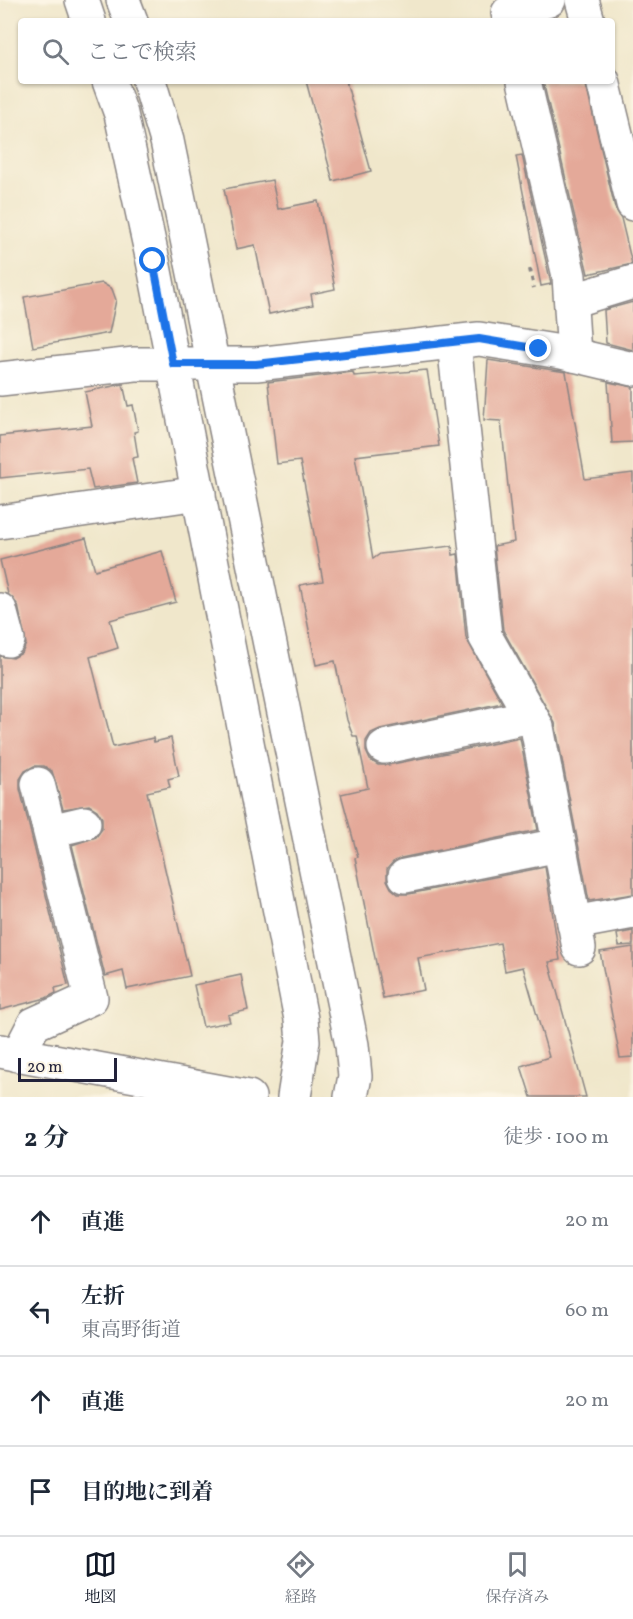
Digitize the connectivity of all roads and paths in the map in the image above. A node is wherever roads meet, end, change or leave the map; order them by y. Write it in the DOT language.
graph roads {
  1 [pos="82,0"];
  2 [pos="123,0"];
  3 [pos="549,0"];
  4 [pos="582,0"];
  5 [pos="88,18"];
  6 [pos="130,18"];
  7 [pos="509,18"];
  8 [pos="587,18"];
  9 [pos="110,84"];
  10 [pos="150,84"];
  11 [pos="525,84"];
  12 [pos="604,84"];
  13 [pos="633,204"];
  14 [pos="633,282"];
  15 [pos="571,301"];
  16 [pos="454,342"];
  17 [pos="574,355"];
  18 [pos="173,364"];
  19 [pos="213,364"];
  20 [pos="633,369"];
  21 [pos="0,379"];
  22 [pos="199,493"];
  23 [pos="0,522"];
  24 [pos="531,716"];
  25 [pos="384,747"];
  26 [pos="38,784"];
  27 [pos="84,823"];
  28 [pos="50,831"];
  29 [pos="559,845"];
  30 [pos="405,876"];
  31 [pos="633,912"];
  32 [pos="9,1053"];
  33 [pos="249,1097"];
  34 [pos="294,1097"];
  35 [pos="351,1097"];
  1 -- 5 [label="main road"];
  2 -- 6 [label="main road"];
  3 -- 7 [label="main road"];
  4 -- 8 [label="main road"];
  9 -- 18 [label="main road"];
  10 -- 19 [label="main road"];
  11 -- 15 [label="main road"];
  12 -- 13 [label="main road"];
  14 -- 15 [label="main road"];
  15 -- 17 [label="main road"];
  16 -- 17 [label="main road"];
  16 -- 19 [label="main road"];
  16 -- 24 [label="main road"];
  17 -- 20 [label="main road"];
  18 -- 19 [label="main road"];
  18 -- 21 [label="main road"];
  18 -- 22 [label="main road"];
  19 -- 35 [label="main road"];
  22 -- 23 [label="main road"];
  22 -- 34 [label="main road"];
  24 -- 25 [label="main road"];
  24 -- 29 [label="main road"];
  26 -- 28 [label="main road"];
  27 -- 28 [label="main road"];
  28 -- 32 [label="main road"];
  29 -- 30 [label="main road"];
  29 -- 31 [label="main road"];
  32 -- 33 [label="main road"];
}
